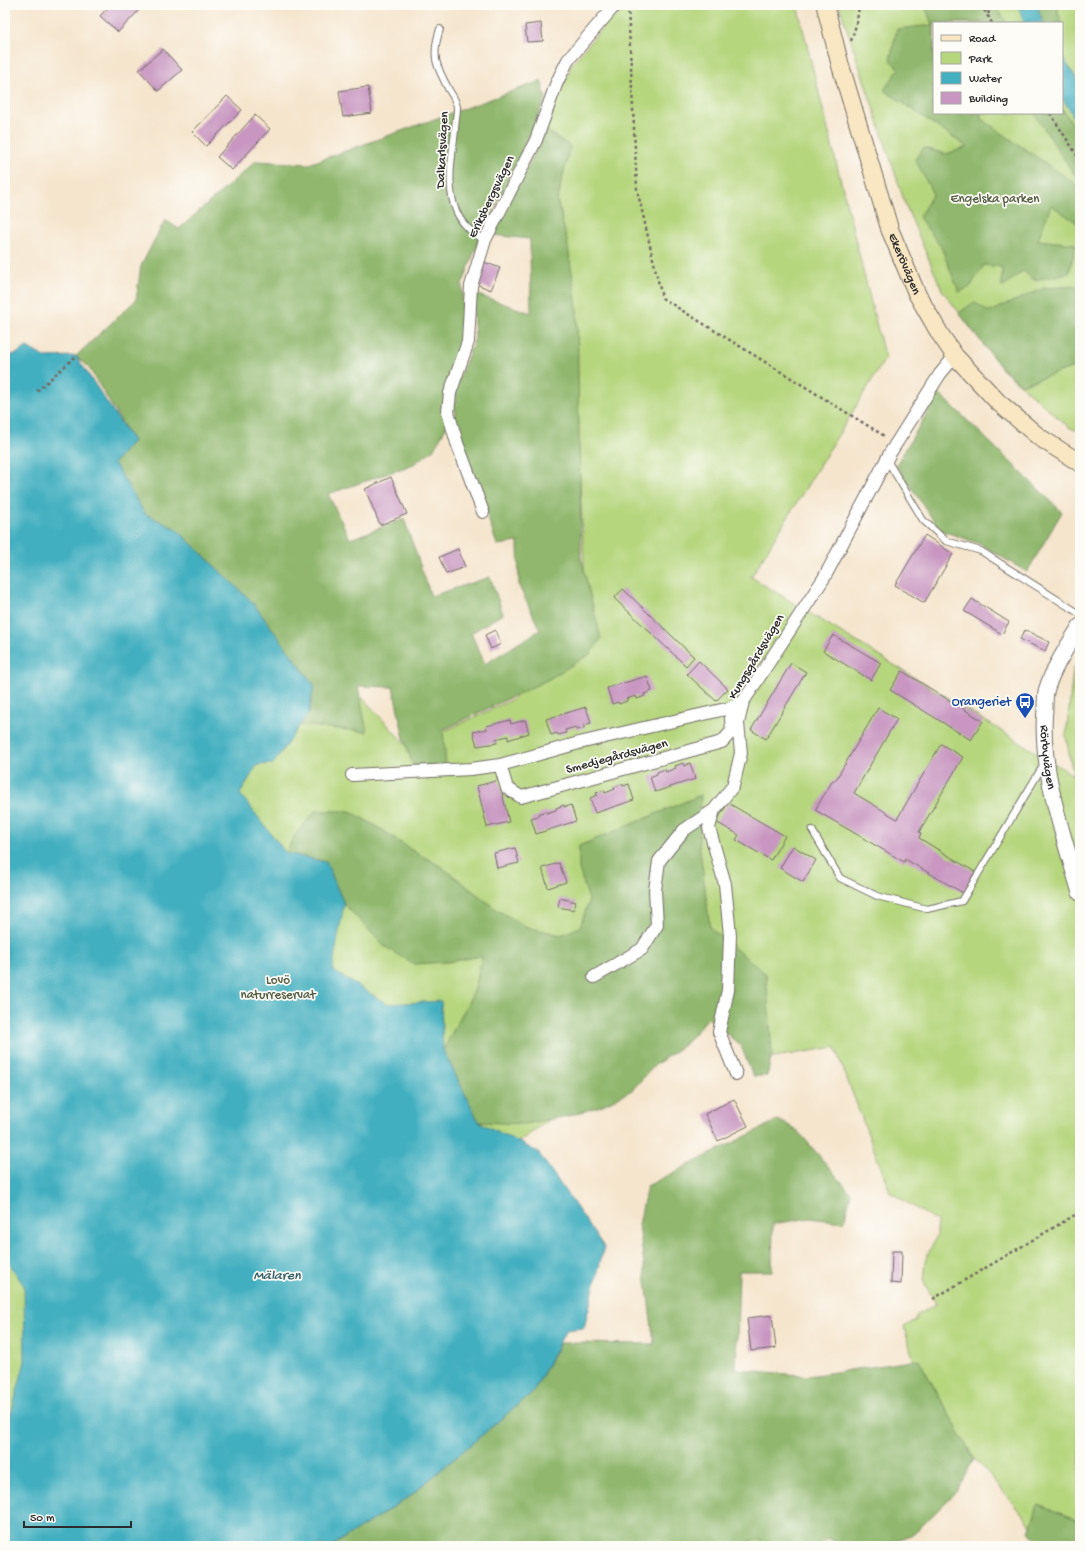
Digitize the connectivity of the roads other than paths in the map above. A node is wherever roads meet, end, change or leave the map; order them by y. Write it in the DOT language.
graph roads {
  1 [pos="615,5"];
  2 [pos="825,5"];
  3 [pos="440,29"];
  4 [pos="485,240"];
  5 [pos="955,356"];
  6 [pos="887,460"];
  7 [pos="1080,463"];
  8 [pos="483,512"];
  9 [pos="1080,614"];
  10 [pos="1080,626"];
  11 [pos="743,702"];
  12 [pos="730,708"];
  13 [pos="1046,759"];
  14 [pos="500,765"];
  15 [pos="352,775"];
  16 [pos="714,810"];
  17 [pos="812,830"];
  18 [pos="1080,893"];
  19 [pos="594,977"];
  20 [pos="736,1074"];
  1 -- 4 [label="street, Eriksbergsvägen"];
  2 -- 5 [label="main road, Ekerövägen"];
  3 -- 4 [label="lane, Dalkarlsvägen"];
  4 -- 8 [label="street, Eriksbergsvägen"];
  5 -- 6 [label="street, Kungsgårdsvägen"];
  5 -- 7 [label="main road, Ekerövägen"];
  6 -- 9 [label="lane"];
  6 -- 11 [label="street, Kungsgårdsvägen"];
  10 -- 13 [label="street, Rörbyvägen"];
  11 -- 12 [label="street, Smedjegårdsvägen"];
  11 -- 16 [label="street, Kungsgårdsvägen"];
  12 -- 14 [label="street, Smedjegårdsvägen"];
  12 -- 14 [label="street, Smedjegårdsvägen"];
  13 -- 17 [label="lane"];
  13 -- 18 [label="street, Rörbyvägen"];
  14 -- 15 [label="street, Smedjegårdsvägen"];
  16 -- 19 [label="street"];
  16 -- 20 [label="street, Kungsgårdsvägen"];
}
